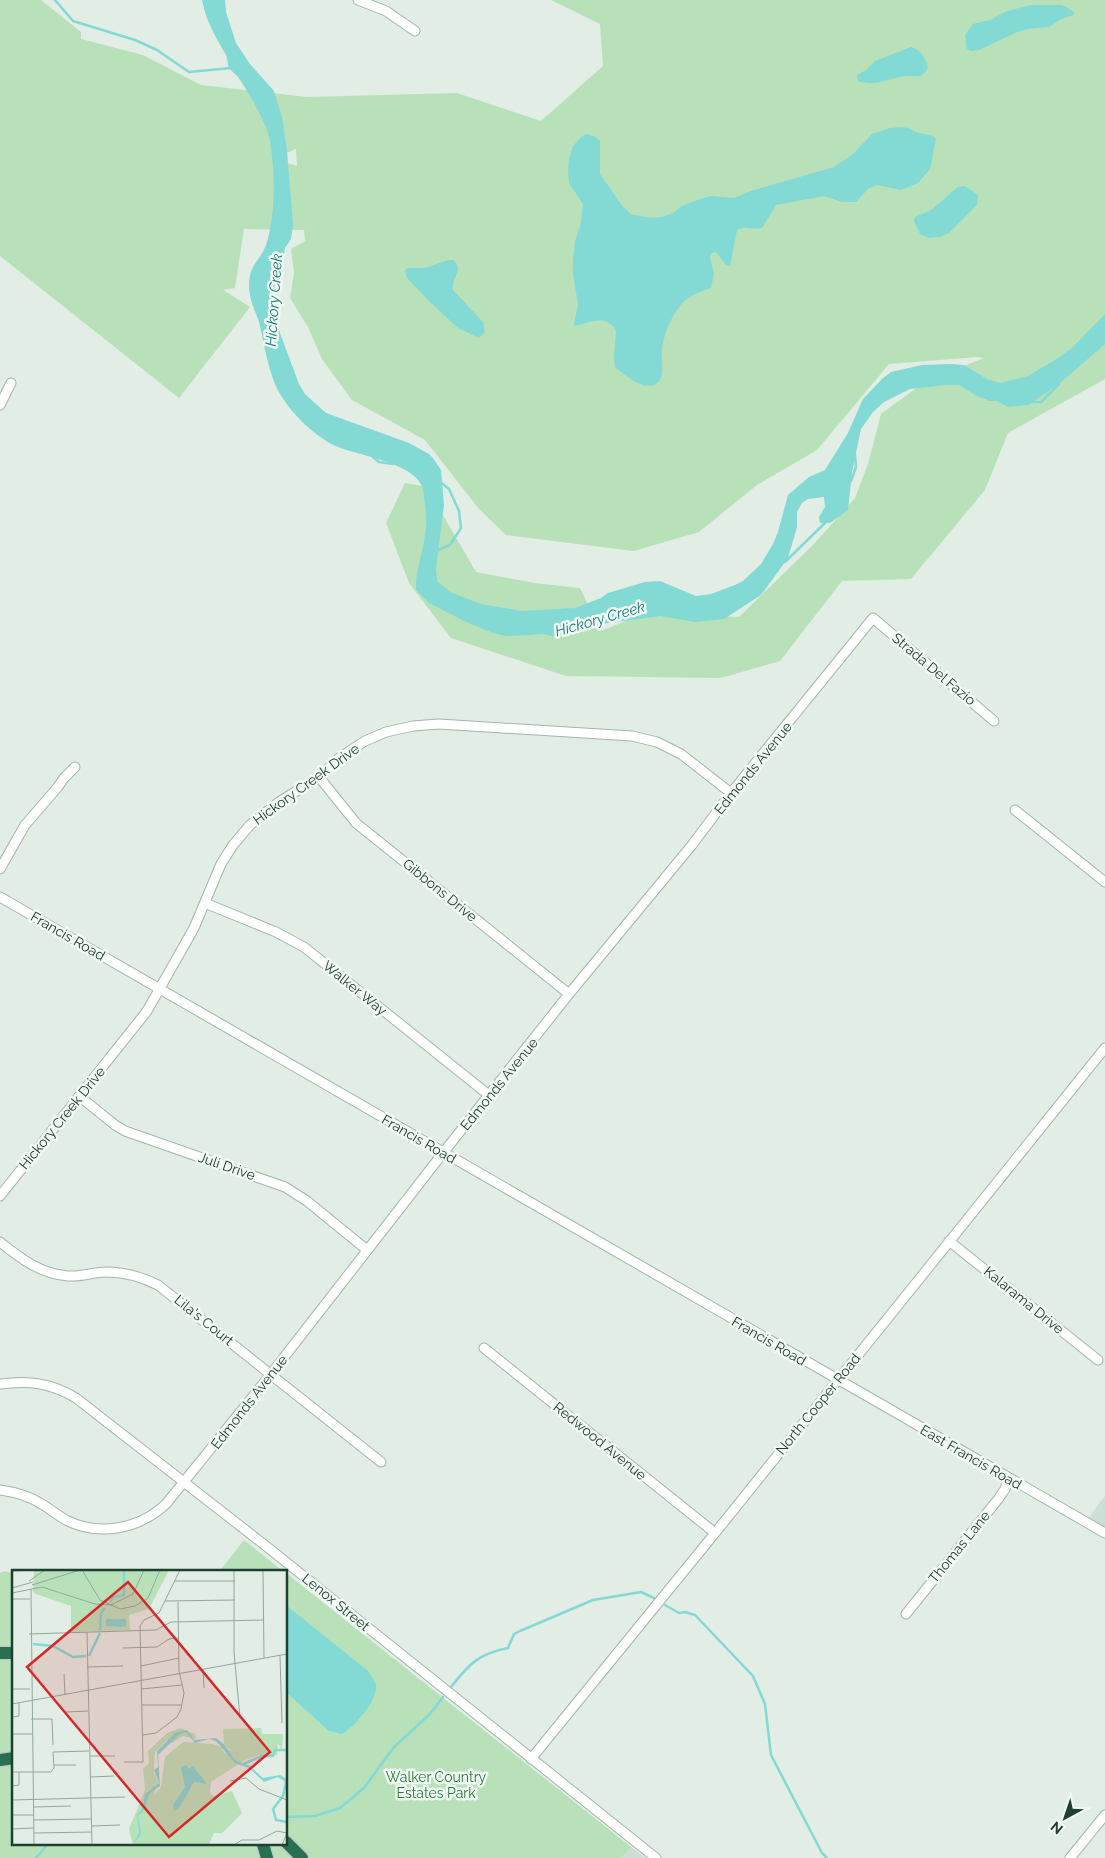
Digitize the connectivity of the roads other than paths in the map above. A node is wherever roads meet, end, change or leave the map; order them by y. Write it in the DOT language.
graph roads {
  1 [pos="358,0"];
  2 [pos="415,30"];
  3 [pos="11,383"];
  4 [pos="0,405"];
  5 [pos="873,618"];
  6 [pos="994,721"];
  7 [pos="75,767"];
  8 [pos="319,777"];
  9 [pos="732,793"];
  10 [pos="1015,810"];
  11 [pos="0,869"];
  12 [pos="1105,882"];
  13 [pos="0,897"];
  14 [pos="206,903"];
  15 [pos="160,990"];
  16 [pos="570,994"];
  17 [pos="1105,1048"];
  18 [pos="79,1096"];
  19 [pos="490,1096"];
  20 [pos="444,1153"];
  21 [pos="0,1196"];
  22 [pos="949,1241"];
  23 [pos="0,1242"];
  24 [pos="367,1250"];
  25 [pos="484,1348"];
  26 [pos="1098,1360"];
  27 [pos="271,1374"];
  28 [pos="837,1380"];
  29 [pos="0,1384"];
  30 [pos="381,1462"];
  31 [pos="1009,1479"];
  32 [pos="184,1483"];
  33 [pos="0,1490"];
  34 [pos="715,1533"];
  35 [pos="1105,1533"];
  36 [pos="906,1614"];
  37 [pos="531,1760"];
  38 [pos="1105,1815"];
  39 [pos="288,1844"];
  40 [pos="302,1858"];
  41 [pos="656,1858"];
  42 [pos="1070,1858"];
  1 -- 2 [label="street"];
  3 -- 4 [label="street"];
  5 -- 6 [label="street, Strada Del Fazio"];
  5 -- 9 [label="street, Edmonds Avenue"];
  7 -- 11 [label="street"];
  8 -- 9 [label="street, Hickory Creek Drive"];
  8 -- 14 [label="street, Hickory Creek Drive"];
  8 -- 16 [label="street, Gibbons Drive"];
  9 -- 16 [label="street, Edmonds Avenue"];
  10 -- 12 [label="street"];
  13 -- 15 [label="street, Francis Road"];
  14 -- 15 [label="street, Hickory Creek Drive"];
  14 -- 19 [label="street, Walker Way"];
  15 -- 18 [label="street, Hickory Creek Drive"];
  15 -- 20 [label="street, Francis Road"];
  16 -- 19 [label="street, Edmonds Avenue"];
  17 -- 22 [label="street, North Cooper Road"];
  18 -- 21 [label="street, Hickory Creek Drive"];
  18 -- 24 [label="street, Juli Drive"];
  19 -- 20 [label="street, Edmonds Avenue"];
  20 -- 24 [label="street, Edmonds Avenue"];
  20 -- 28 [label="street, Francis Road"];
  22 -- 26 [label="street, Kalarama Drive"];
  22 -- 28 [label="street, North Cooper Road"];
  23 -- 27 [label="street, Lila's Court"];
  24 -- 27 [label="street, Edmonds Avenue"];
  25 -- 34 [label="street, Redwood Avenue"];
  27 -- 30 [label="street, Lila's Court"];
  27 -- 32 [label="street, Edmonds Avenue"];
  28 -- 31 [label="street, East Francis Road"];
  28 -- 34 [label="street, North Cooper Road"];
  29 -- 32 [label="street, Lenox Street"];
  31 -- 35 [label="street, East Francis Road"];
  31 -- 36 [label="street, Thomas Lane"];
  32 -- 33 [label="street, Edmonds Avenue"];
  32 -- 37 [label="street, Lenox Street"];
  34 -- 37 [label="street, North Cooper Road"];
  37 -- 41 [label="street, Lenox Street"];
  38 -- 42 [label="street"];
  39 -- 40 [label="highway"];
}
